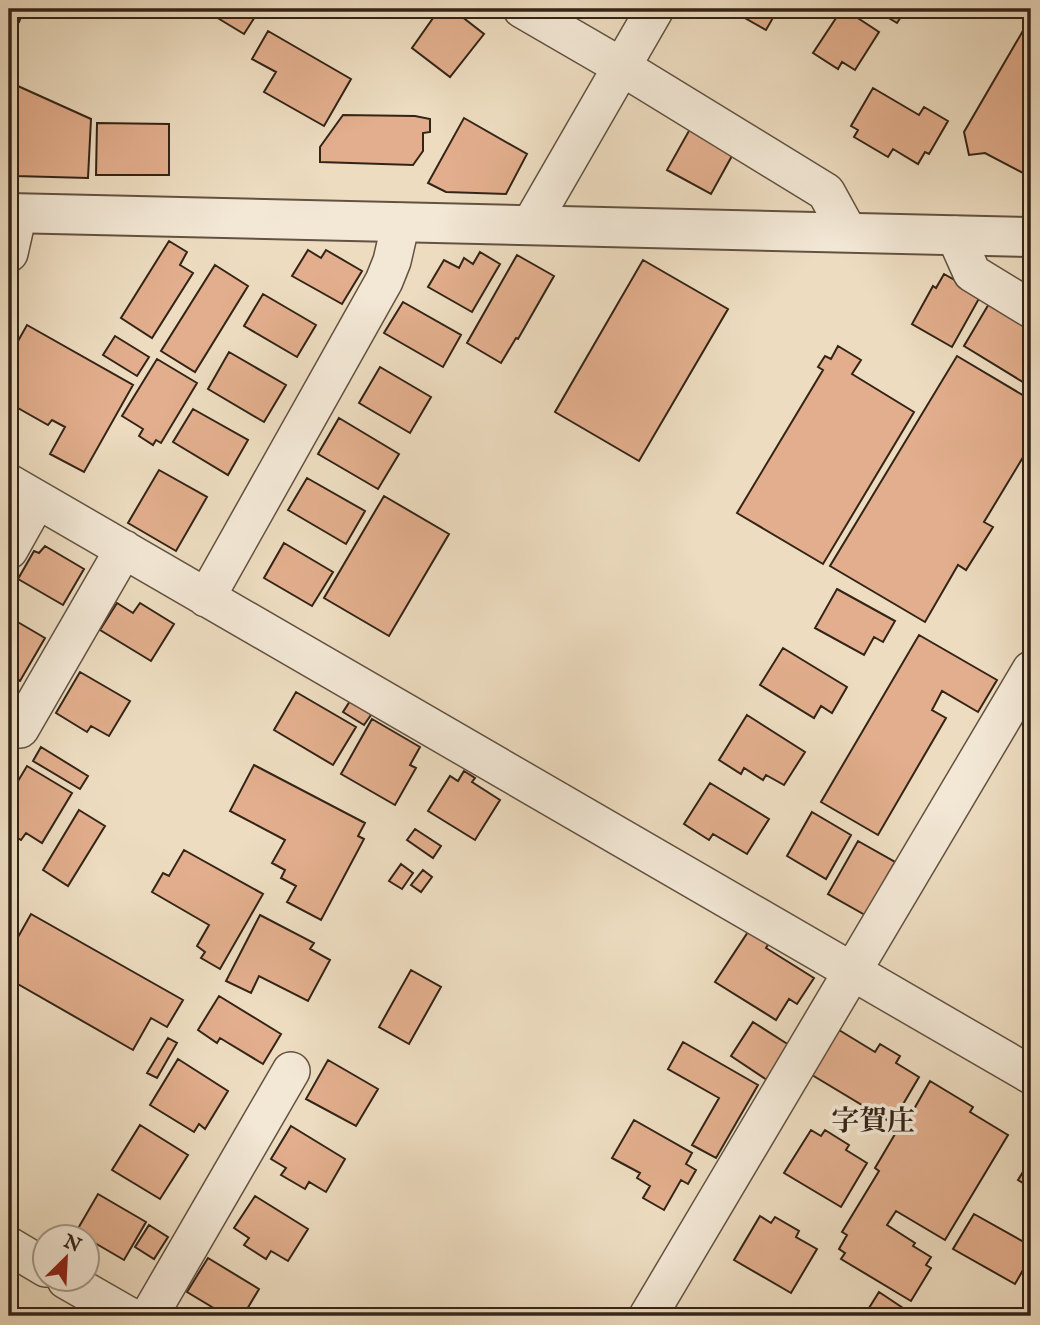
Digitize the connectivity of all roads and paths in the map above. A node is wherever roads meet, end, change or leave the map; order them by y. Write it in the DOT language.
graph roads {
  1 [pos="522,9"];
  2 [pos="655,9"];
  3 [pos="622,66"];
  4 [pos="13,213"];
  5 [pos="401,222"];
  6 [pos="531,224"];
  7 [pos="848,232"];
  8 [pos="955,235"];
  9 [pos="1031,237"];
  10 [pos="9,253"];
  11 [pos="1031,309"];
  12 [pos="23,491"];
  13 [pos="9,550"];
  14 [pos="124,550"];
  15 [pos="206,598"];
  16 [pos="1031,670"];
  17 [pos="9,729"];
  18 [pos="852,972"];
  19 [pos="291,1071"];
  20 [pos="1031,1075"];
  21 [pos="9,1247"];
  22 [pos="32,1260"];
  23 [pos="92,1294"];
  24 [pos="129,1316"];
  25 [pos="149,1316"];
  26 [pos="648,1316"];
  1 -- 3 [label="street"];
  2 -- 3 [label="street"];
  3 -- 6 [label="street"];
  3 -- 7 [label="street"];
  4 -- 5 [label="street"];
  4 -- 10 [label="street"];
  5 -- 6 [label="street"];
  5 -- 15 [label="street"];
  6 -- 7 [label="street"];
  7 -- 8 [label="street"];
  8 -- 9 [label="street"];
  8 -- 11 [label="street"];
  12 -- 13 [label="street"];
  12 -- 14 [label="street"];
  14 -- 15 [label="street"];
  14 -- 17 [label="street"];
  15 -- 18 [label="street"];
  16 -- 18 [label="street"];
  18 -- 20 [label="street"];
  18 -- 26 [label="street"];
  19 -- 25 [label="street"];
  21 -- 22 [label="street"];
  23 -- 24 [label="street"];
}
